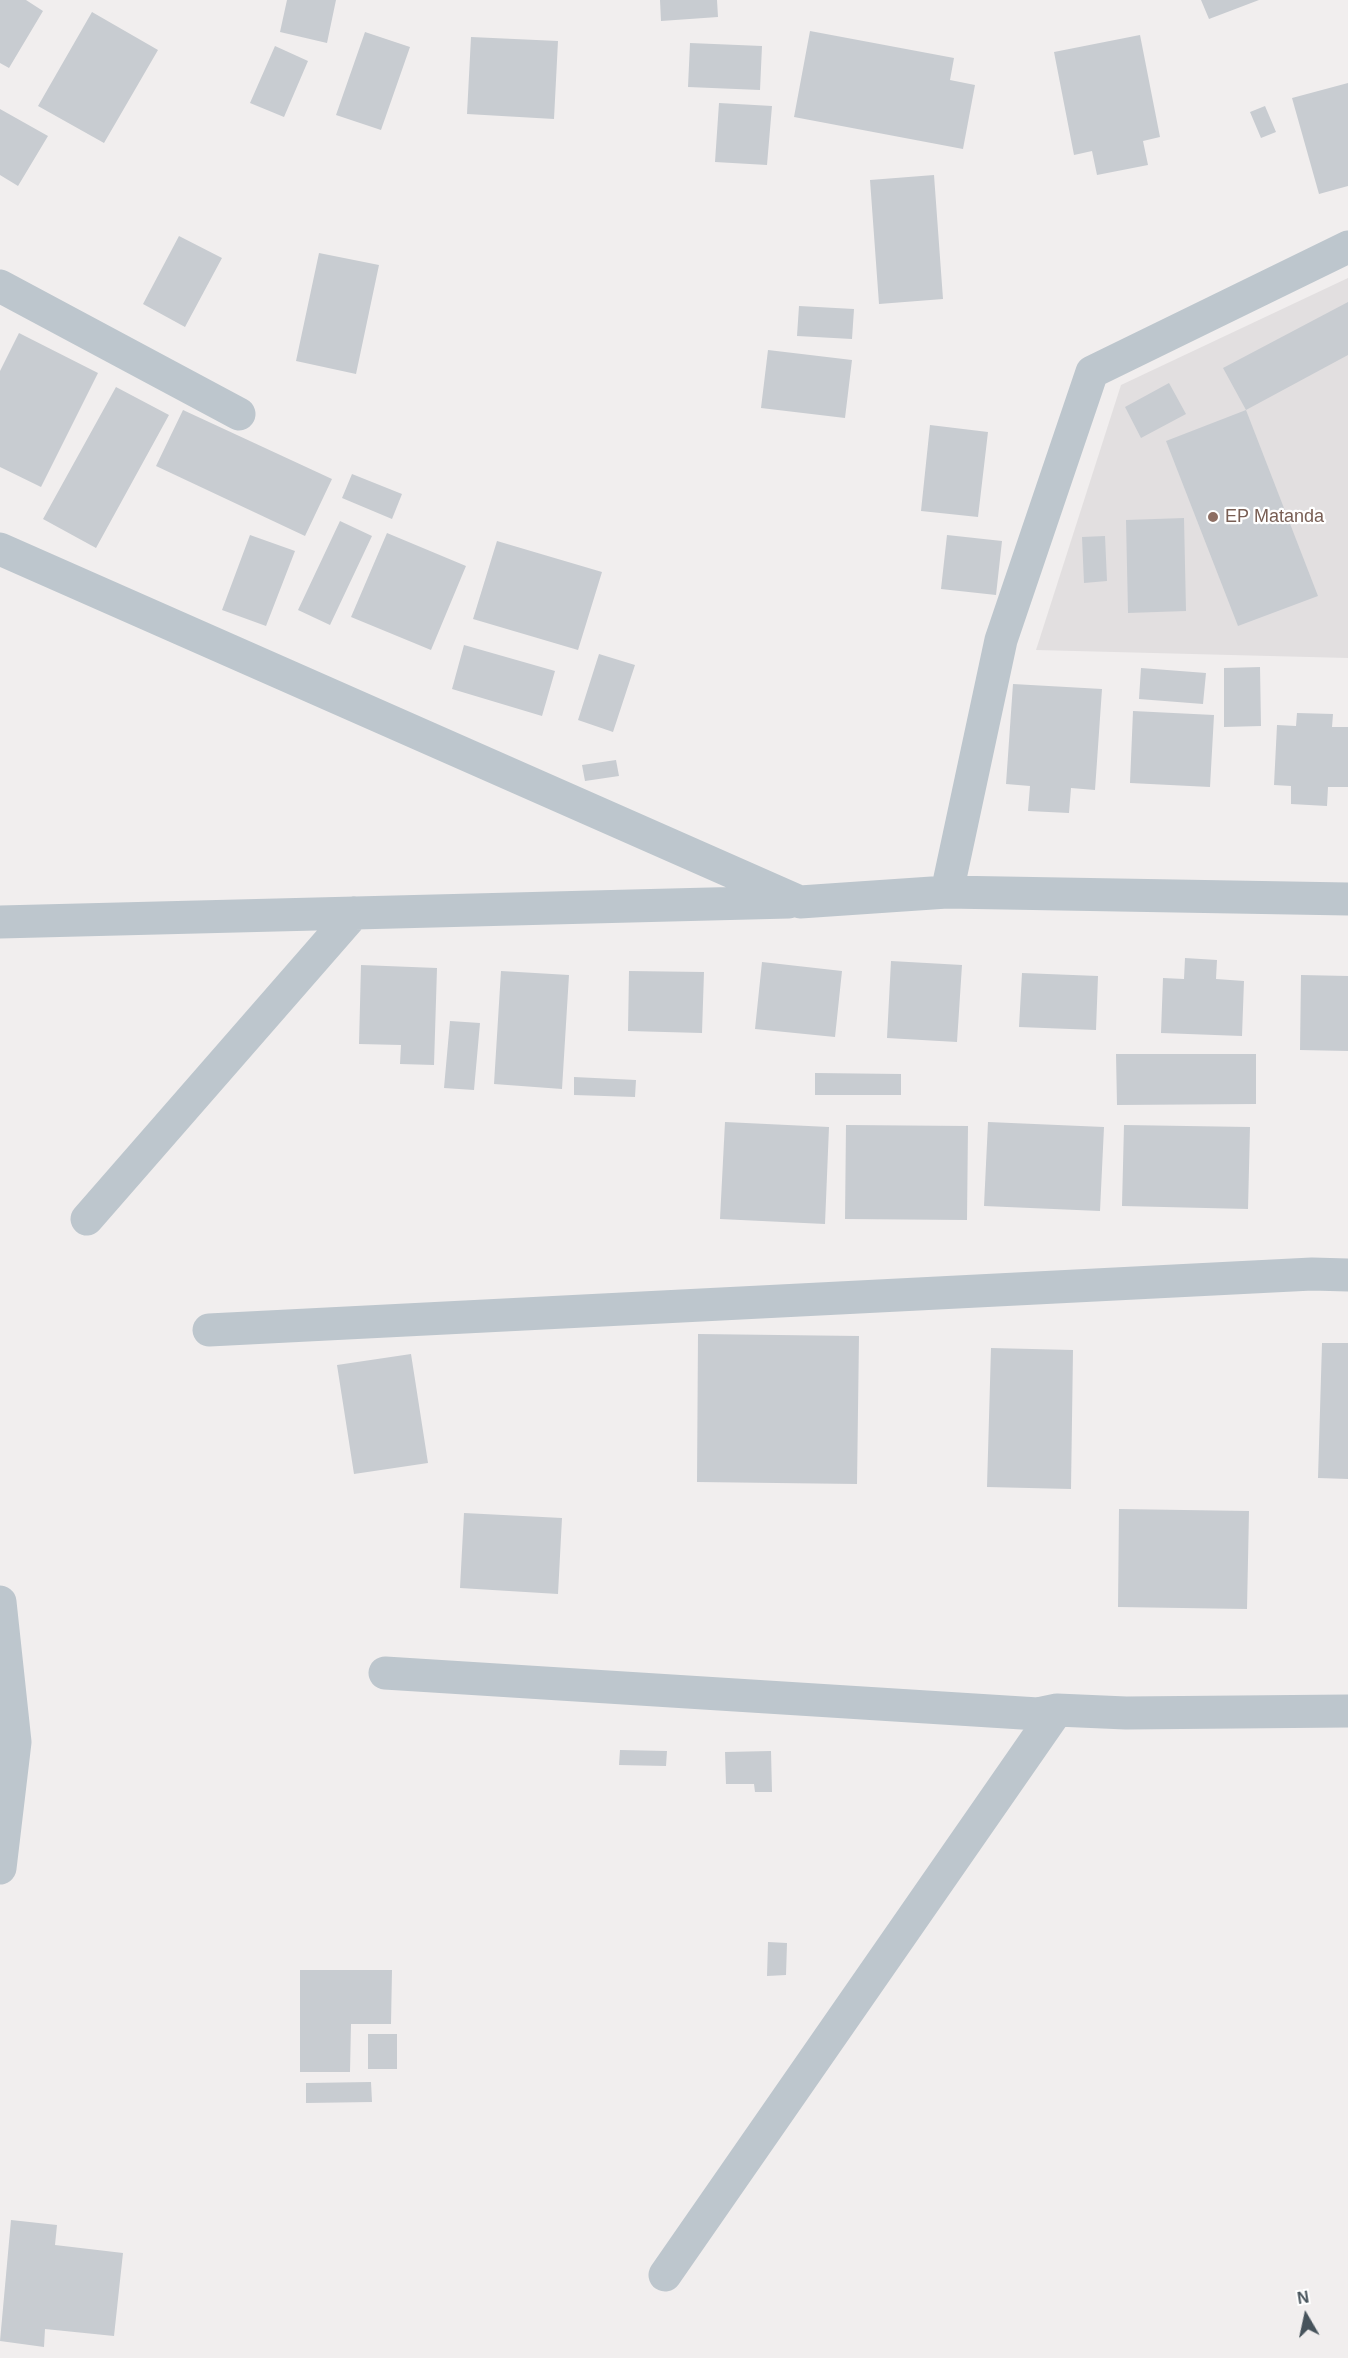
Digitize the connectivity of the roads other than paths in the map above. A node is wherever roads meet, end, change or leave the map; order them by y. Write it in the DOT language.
graph roads {
  1 [pos="1348,247"];
  2 [pos="0,286"];
  3 [pos="239,414"];
  4 [pos="0,549"];
  5 [pos="947,892"];
  6 [pos="1348,899"];
  7 [pos="800,902"];
  8 [pos="354,913"];
  9 [pos="0,922"];
  10 [pos="87,1219"];
  11 [pos="1348,1275"];
  12 [pos="209,1330"];
  13 [pos="0,1602"];
  14 [pos="386,1673"];
  15 [pos="1057,1710"];
  16 [pos="1348,1711"];
  17 [pos="0,1868"];
  18 [pos="665,2275"];
  1 -- 5 [label="street"];
  2 -- 3 [label="street"];
  4 -- 7 [label="street"];
  5 -- 6 [label="street"];
  5 -- 7 [label="street"];
  7 -- 8 [label="street"];
  8 -- 9 [label="street"];
  8 -- 10 [label="street"];
  11 -- 12 [label="street"];
  13 -- 17 [label="street"];
  14 -- 15 [label="street"];
  15 -- 16 [label="street"];
  15 -- 18 [label="street"];
}
